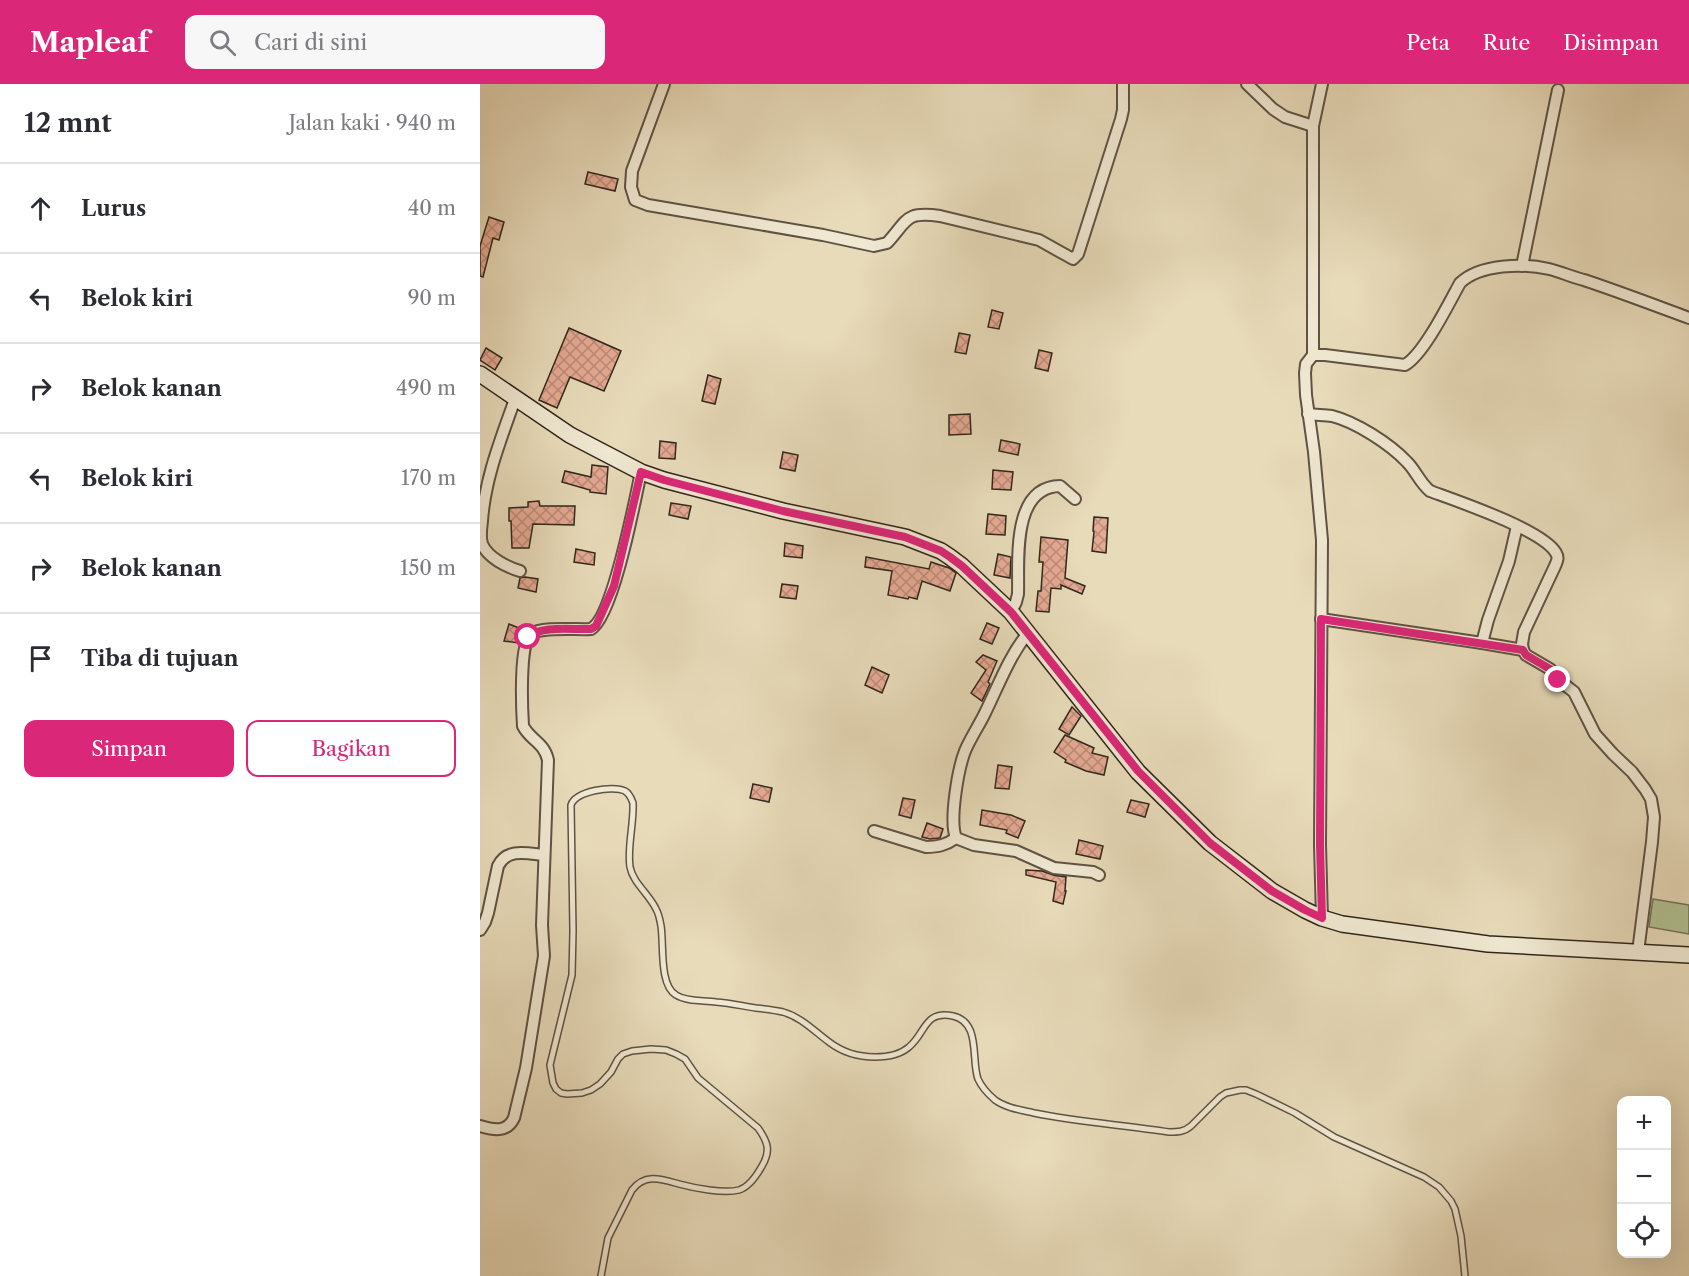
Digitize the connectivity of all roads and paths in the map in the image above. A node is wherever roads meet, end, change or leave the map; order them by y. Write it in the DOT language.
graph roads {
  1 [pos="664,84"];
  2 [pos="1123,84"];
  3 [pos="1247,84"];
  4 [pos="1322,84"];
  5 [pos="1558,90"];
  6 [pos="1313,126"];
  7 [pos="1522,266"];
  8 [pos="1689,318"];
  9 [pos="1313,355"];
  10 [pos="480,374"];
  11 [pos="515,399"];
  12 [pos="1308,414"];
  13 [pos="641,472"];
  14 [pos="1075,499"];
  15 [pos="1516,526"];
  16 [pos="520,571"];
  17 [pos="1011,612"];
  18 [pos="1321,619"];
  19 [pos="1028,633"];
  20 [pos="1482,643"];
  21 [pos="1523,650"];
  22 [pos="874,831"];
  23 [pos="956,838"];
  24 [pos="543,855"];
  25 [pos="1100,875"];
  26 [pos="1322,918"];
  27 [pos="480,930"];
  28 [pos="1638,952"];
  29 [pos="1689,955"];
  30 [pos="480,1126"];
  31 [pos="601,1276"];
  32 [pos="1465,1276"];
  1 -- 2 [label="street"];
  3 -- 6 [label="street"];
  4 -- 6 [label="street"];
  5 -- 7 [label="street"];
  6 -- 9 [label="street"];
  7 -- 8 [label="street"];
  7 -- 9 [label="street"];
  9 -- 12 [label="street"];
  10 -- 11 [label="main road"];
  11 -- 13 [label="main road"];
  11 -- 16 [label="street"];
  12 -- 15 [label="street"];
  12 -- 18 [label="street"];
  13 -- 17 [label="main road"];
  13 -- 24 [label="street"];
  14 -- 17 [label="street"];
  15 -- 20 [label="street"];
  15 -- 21 [label="street"];
  17 -- 19 [label="main road"];
  18 -- 20 [label="street"];
  18 -- 26 [label="street"];
  19 -- 23 [label="street"];
  19 -- 26 [label="main road"];
  20 -- 21 [label="street"];
  21 -- 28 [label="street"];
  22 -- 23 [label="street"];
  23 -- 25 [label="street"];
  24 -- 27 [label="street"];
  24 -- 30 [label="street"];
  26 -- 28 [label="main road"];
  28 -- 29 [label="main road"];
  31 -- 32 [label="lane"];
}
